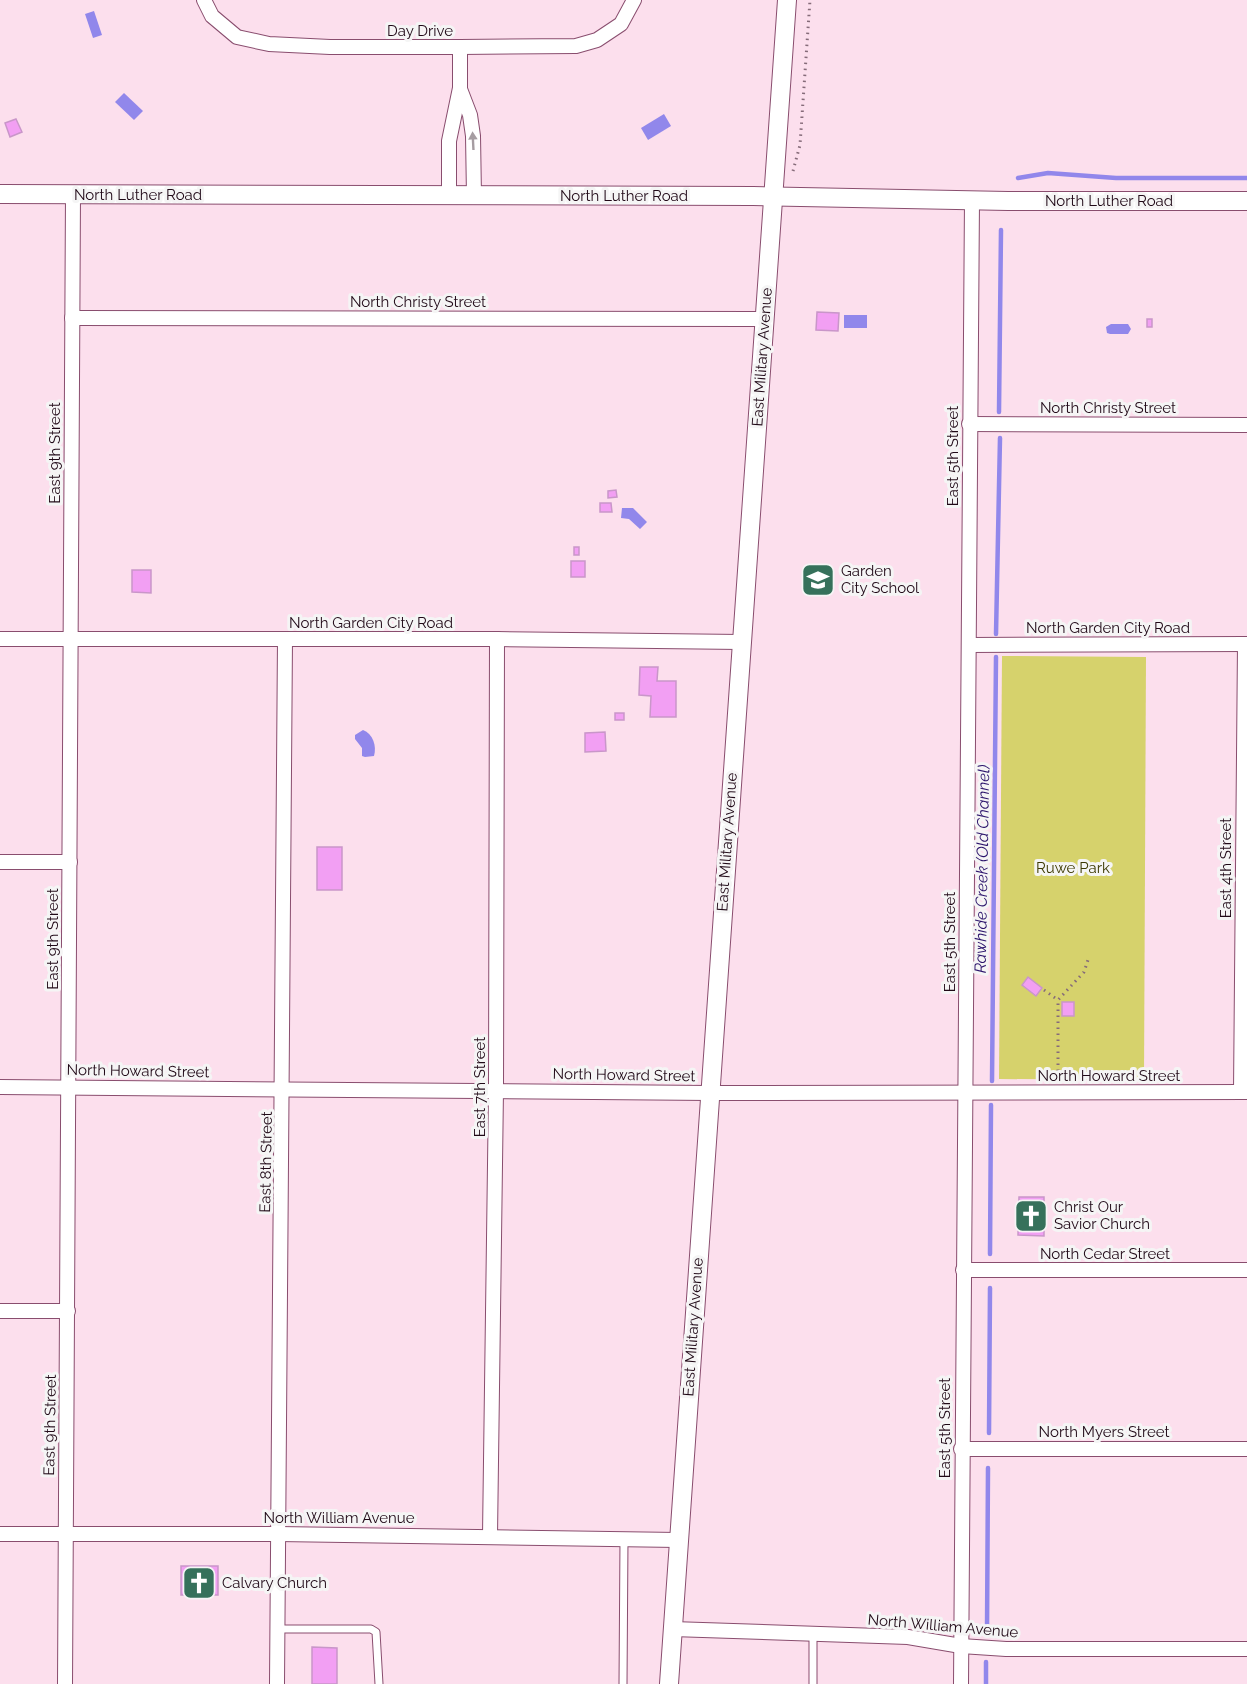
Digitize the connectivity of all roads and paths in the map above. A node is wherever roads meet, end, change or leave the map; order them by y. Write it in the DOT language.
graph roads {
  1 [pos="204,0"];
  2 [pos="634,0"];
  3 [pos="787,0"];
  4 [pos="810,0"];
  5 [pos="460,47"];
  6 [pos="460,88"];
  7 [pos="0,194"];
  8 [pos="72,195"];
  9 [pos="449,195"];
  10 [pos="474,196"];
  11 [pos="783,196"];
  12 [pos="972,200"];
  13 [pos="1247,201"];
  14 [pos="72,318"];
  15 [pos="764,319"];
  16 [pos="969,424"];
  17 [pos="1247,425"];
  18 [pos="0,639"];
  19 [pos="71,639"];
  20 [pos="285,639"];
  21 [pos="497,639"];
  22 [pos="741,642"];
  23 [pos="1246,644"];
  24 [pos="969,645"];
  25 [pos="0,862"];
  26 [pos="70,862"];
  27 [pos="1088,960"];
  28 [pos="1044,990"];
  29 [pos="1058,1000"];
  30 [pos="1058,1077"];
  31 [pos="0,1087"];
  32 [pos="69,1087"];
  33 [pos="283,1090"];
  34 [pos="496,1090"];
  35 [pos="966,1092"];
  36 [pos="1244,1092"];
  37 [pos="709,1093"];
  38 [pos="963,1270"];
  39 [pos="1247,1270"];
  40 [pos="0,1311"];
  41 [pos="68,1311"];
  42 [pos="961,1449"];
  43 [pos="1247,1449"];
  44 [pos="0,1534"];
  45 [pos="66,1534"];
  46 [pos="278,1534"];
  47 [pos="490,1536"];
  48 [pos="624,1539"];
  49 [pos="678,1540"];
  50 [pos="278,1629"];
  51 [pos="672,1629"];
  52 [pos="813,1634"];
  53 [pos="961,1646"];
  54 [pos="1247,1649"];
  55 [pos="65,1684"];
  56 [pos="277,1684"];
  57 [pos="379,1684"];
  58 [pos="623,1684"];
  59 [pos="669,1684"];
  60 [pos="813,1684"];
  61 [pos="961,1684"];
  1 -- 5 [label="street, Day Drive"];
  2 -- 5 [label="street, Day Drive"];
  3 -- 11 [label="main road, East Military Avenue"];
  4 -- 11 [label="path"];
  5 -- 6 [label="street"];
  6 -- 9 [label="street"];
  10 -- 6 [label="street, one-way"];
  7 -- 8 [label="main road, North Luther Road"];
  8 -- 9 [label="main road, North Luther Road"];
  8 -- 14 [label="street, East 9th Street"];
  9 -- 10 [label="main road, North Luther Road"];
  10 -- 11 [label="main road, North Luther Road"];
  11 -- 12 [label="main road, North Luther Road"];
  11 -- 15 [label="main road, East Military Avenue"];
  12 -- 13 [label="main road, North Luther Road"];
  12 -- 16 [label="street, East 5th Street"];
  14 -- 15 [label="street, North Christy Street"];
  14 -- 19 [label="street, East 9th Street"];
  15 -- 22 [label="main road, East Military Avenue"];
  16 -- 17 [label="street, North Christy Street"];
  16 -- 24 [label="street, East 5th Street"];
  18 -- 19 [label="street, North Garden City Road"];
  19 -- 20 [label="street, North Garden City Road"];
  19 -- 26 [label="street, East 9th Street"];
  20 -- 21 [label="street, North Garden City Road"];
  20 -- 33 [label="street, East 8th Street"];
  21 -- 22 [label="street, North Garden City Road"];
  21 -- 34 [label="street, East 7th Street"];
  22 -- 37 [label="main road, East Military Avenue"];
  23 -- 24 [label="street, North Garden City Road"];
  23 -- 36 [label="street, East 4th Street"];
  24 -- 35 [label="street, East 5th Street"];
  25 -- 26 [label="street"];
  26 -- 32 [label="street, East 9th Street"];
  27 -- 29 [label="path"];
  28 -- 29 [label="path"];
  29 -- 30 [label="path"];
  31 -- 32 [label="street, North Howard Street"];
  32 -- 33 [label="street, North Howard Street"];
  32 -- 41 [label="street, East 9th Street"];
  33 -- 34 [label="street, North Howard Street"];
  33 -- 46 [label="street, East 8th Street"];
  34 -- 37 [label="street, North Howard Street"];
  34 -- 47 [label="street, East 7th Street"];
  35 -- 36 [label="street, North Howard Street"];
  35 -- 37 [label="street, North Howard Street"];
  35 -- 38 [label="street, East 5th Street"];
  37 -- 49 [label="main road, East Military Avenue"];
  38 -- 39 [label="street, North Cedar Street"];
  38 -- 42 [label="street, East 5th Street"];
  40 -- 41 [label="street"];
  41 -- 45 [label="street, East 9th Street"];
  42 -- 43 [label="street, North Myers Street"];
  42 -- 53 [label="street, East 5th Street"];
  44 -- 45 [label="street, North William Avenue"];
  45 -- 46 [label="street, North William Avenue"];
  45 -- 55 [label="street, East 9th Street"];
  46 -- 47 [label="street, North William Avenue"];
  46 -- 50 [label="street, East 8th Street"];
  47 -- 48 [label="street, North William Avenue"];
  48 -- 49 [label="street, North William Avenue"];
  48 -- 58 [label="lane"];
  49 -- 51 [label="main road, East Military Avenue"];
  50 -- 56 [label="street, East 8th Street"];
  50 -- 57 [label="lane"];
  51 -- 52 [label="street, North William Avenue"];
  51 -- 59 [label="main road, East Military Avenue"];
  52 -- 53 [label="street, North William Avenue"];
  52 -- 60 [label="lane"];
  53 -- 54 [label="street, North William Avenue"];
  53 -- 61 [label="street, East 5th Street"];
}
